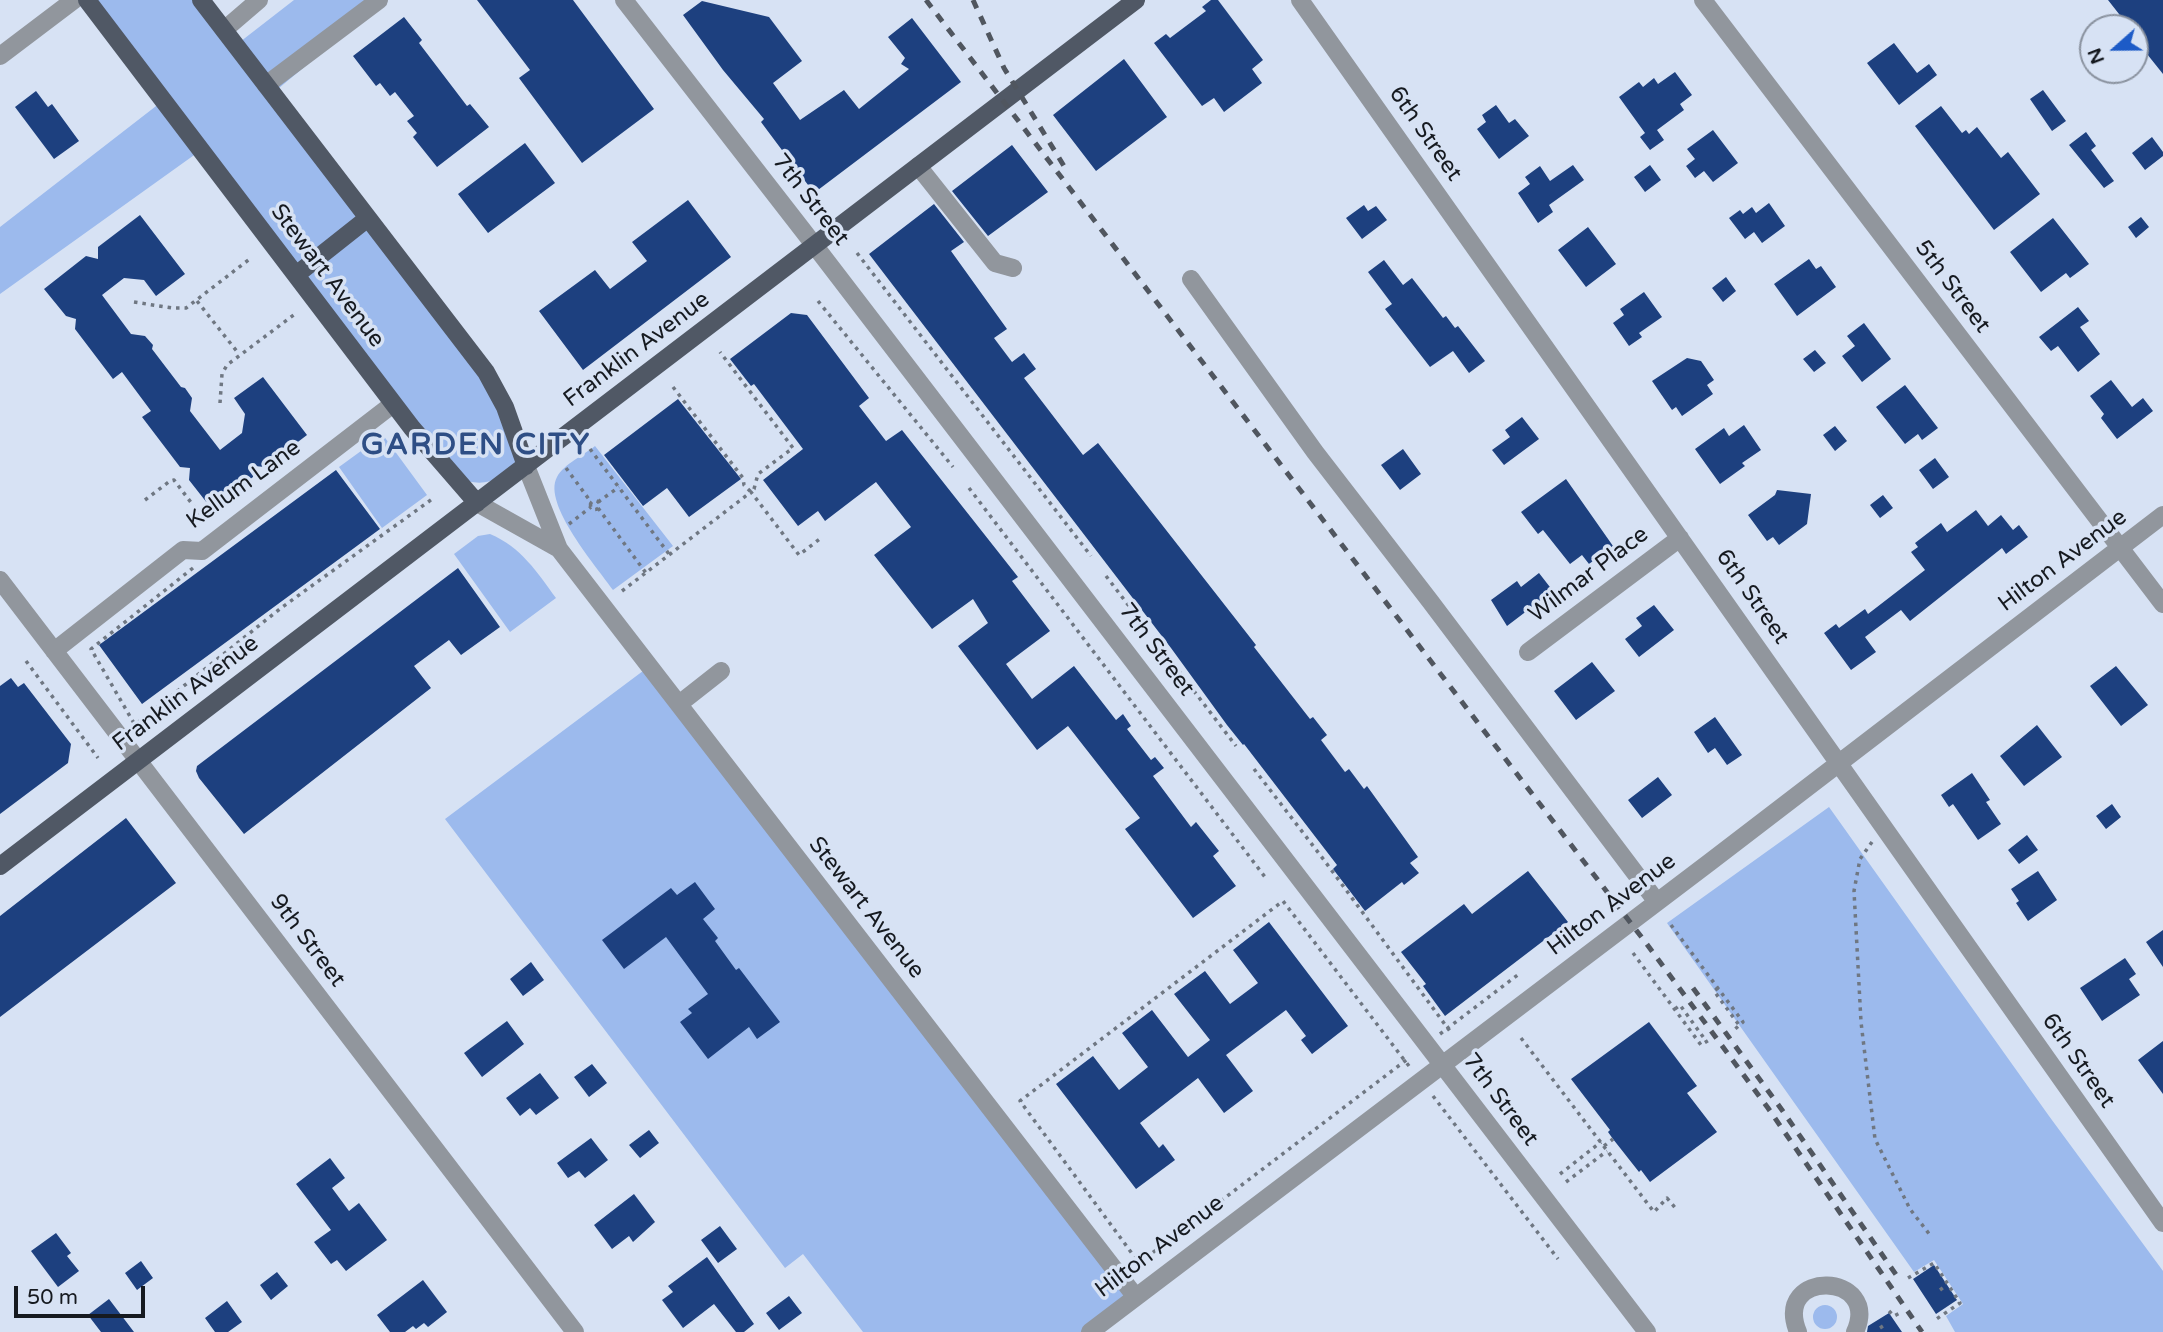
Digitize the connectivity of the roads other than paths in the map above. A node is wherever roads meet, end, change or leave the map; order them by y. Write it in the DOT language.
graph roads {
  1 [pos="74,0"];
  2 [pos="87,0"];
  3 [pos="201,0"];
  4 [pos="259,0"];
  5 [pos="379,0"];
  6 [pos="624,0"];
  7 [pos="1136,0"];
  8 [pos="1300,0"];
  9 [pos="1703,0"];
  10 [pos="224,30"];
  11 [pos="0,56"];
  12 [pos="266,85"];
  13 [pos="918,166"];
  14 [pos="368,218"];
  15 [pos="815,246"];
  16 [pos="1013,268"];
  17 [pos="296,275"];
  18 [pos="1191,279"];
  19 [pos="393,404"];
  20 [pos="526,466"];
  21 [pos="477,503"];
  22 [pos="2163,515"];
  23 [pos="1680,538"];
  24 [pos="2120,548"];
  25 [pos="559,549"];
  26 [pos="3,590"];
  27 [pos="2163,604"];
  28 [pos="54,651"];
  29 [pos="1528,652"];
  30 [pos="722,671"];
  31 [pos="678,704"];
  32 [pos="138,761"];
  33 [pos="1838,763"];
  34 [pos="0,866"];
  35 [pos="1657,902"];
  36 [pos="1442,1064"];
  37 [pos="2163,1223"];
  38 [pos="1135,1296"];
  39 [pos="575,1332"];
  40 [pos="1090,1332"];
  41 [pos="1647,1332"];
  42 [pos="1798,1332"];
  43 [pos="1855,1332"];
  1 -- 11 [label="street"];
  2 -- 17 [label="main road, Stewart Avenue"];
  3 -- 10 [label="main road, Stewart Avenue"];
  4 -- 10 [label="street"];
  5 -- 12 [label="street"];
  6 -- 15 [label="street, 7th Street"];
  7 -- 13 [label="main road, Franklin Avenue"];
  8 -- 23 [label="street, 6th Street"];
  9 -- 24 [label="street, 5th Street"];
  10 -- 12 [label="main road, Stewart Avenue"];
  12 -- 14 [label="main road, Stewart Avenue"];
  13 -- 15 [label="main road, Franklin Avenue"];
  13 -- 16 [label="street"];
  14 -- 17 [label="main road"];
  14 -- 20 [label="main road, Stewart Avenue"];
  15 -- 20 [label="main road, Franklin Avenue"];
  15 -- 36 [label="street, 7th Street"];
  17 -- 19 [label="main road, Stewart Avenue"];
  18 -- 35 [label="street"];
  19 -- 21 [label="main road, Stewart Avenue"];
  19 -- 28 [label="street, Kellum Lane"];
  20 -- 21 [label="main road, Franklin Avenue"];
  20 -- 25 [label="street, Stewart Avenue"];
  21 -- 25 [label="street, Stewart Avenue"];
  21 -- 32 [label="main road, Franklin Avenue"];
  22 -- 24 [label="street, Hilton Avenue"];
  23 -- 29 [label="street, Wilmar Place"];
  23 -- 33 [label="street, 6th Street"];
  24 -- 27 [label="street, 5th Street"];
  24 -- 33 [label="street, Hilton Avenue"];
  25 -- 31 [label="street, Stewart Avenue"];
  26 -- 28 [label="street, 9th Street"];
  28 -- 32 [label="street, 9th Street"];
  30 -- 31 [label="street"];
  31 -- 38 [label="street, Stewart Avenue"];
  32 -- 34 [label="main road, Franklin Avenue"];
  32 -- 39 [label="street, 9th Street"];
  33 -- 35 [label="street, Hilton Avenue"];
  33 -- 37 [label="street, 6th Street"];
  35 -- 36 [label="street, Hilton Avenue"];
  36 -- 38 [label="street, Hilton Avenue"];
  36 -- 41 [label="street, 7th Street"];
  38 -- 40 [label="street, Hilton Avenue"];
  42 -- 43 [label="street"];
}
